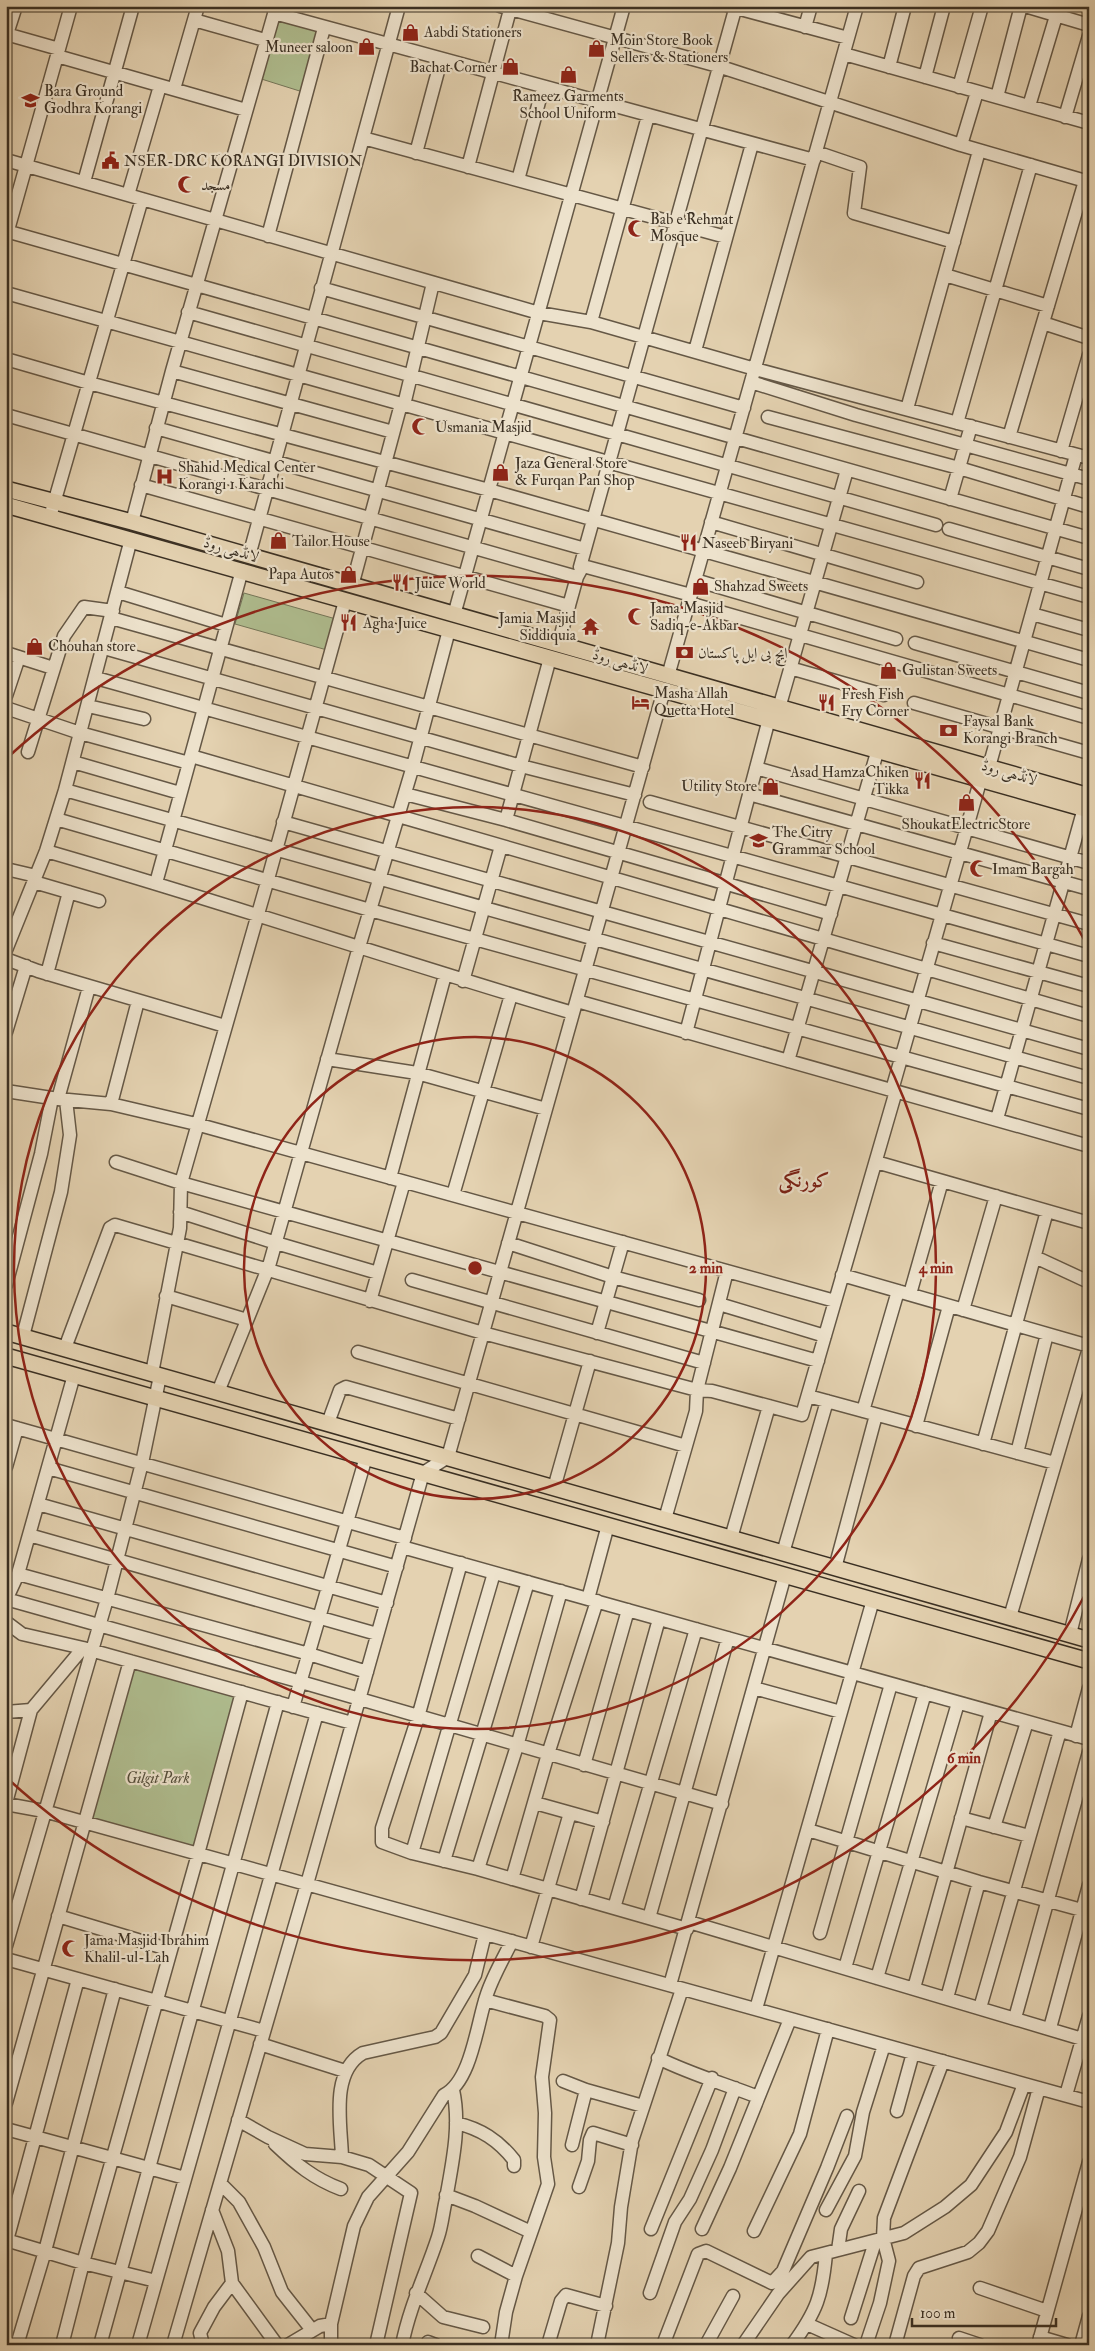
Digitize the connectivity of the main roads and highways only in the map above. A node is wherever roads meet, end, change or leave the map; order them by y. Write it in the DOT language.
graph roads {
  1 [pos="6,489"];
  2 [pos="6,505"];
  3 [pos="666,683"];
  4 [pos="774,713"];
  5 [pos="985,773"];
  6 [pos="1088,801"];
  7 [pos="6,1332"];
  8 [pos="6,1356"];
  9 [pos="1089,1640"];
  10 [pos="1089,1661"];
  1 -- 3 [label="main road, لانڈھی روڈ"];
  2 -- 3 [label="main road, لانڈھی روڈ"];
  3 -- 4 [label="main road, لانڈھی روڈ"];
  4 -- 5 [label="main road, لانڈھی روڈ"];
  4 -- 5 [label="main road, لانڈھی روڈ"];
  5 -- 6 [label="main road, لانڈھی روڈ"];
  7 -- 9 [label="main road"];
  8 -- 10 [label="main road"];
}
